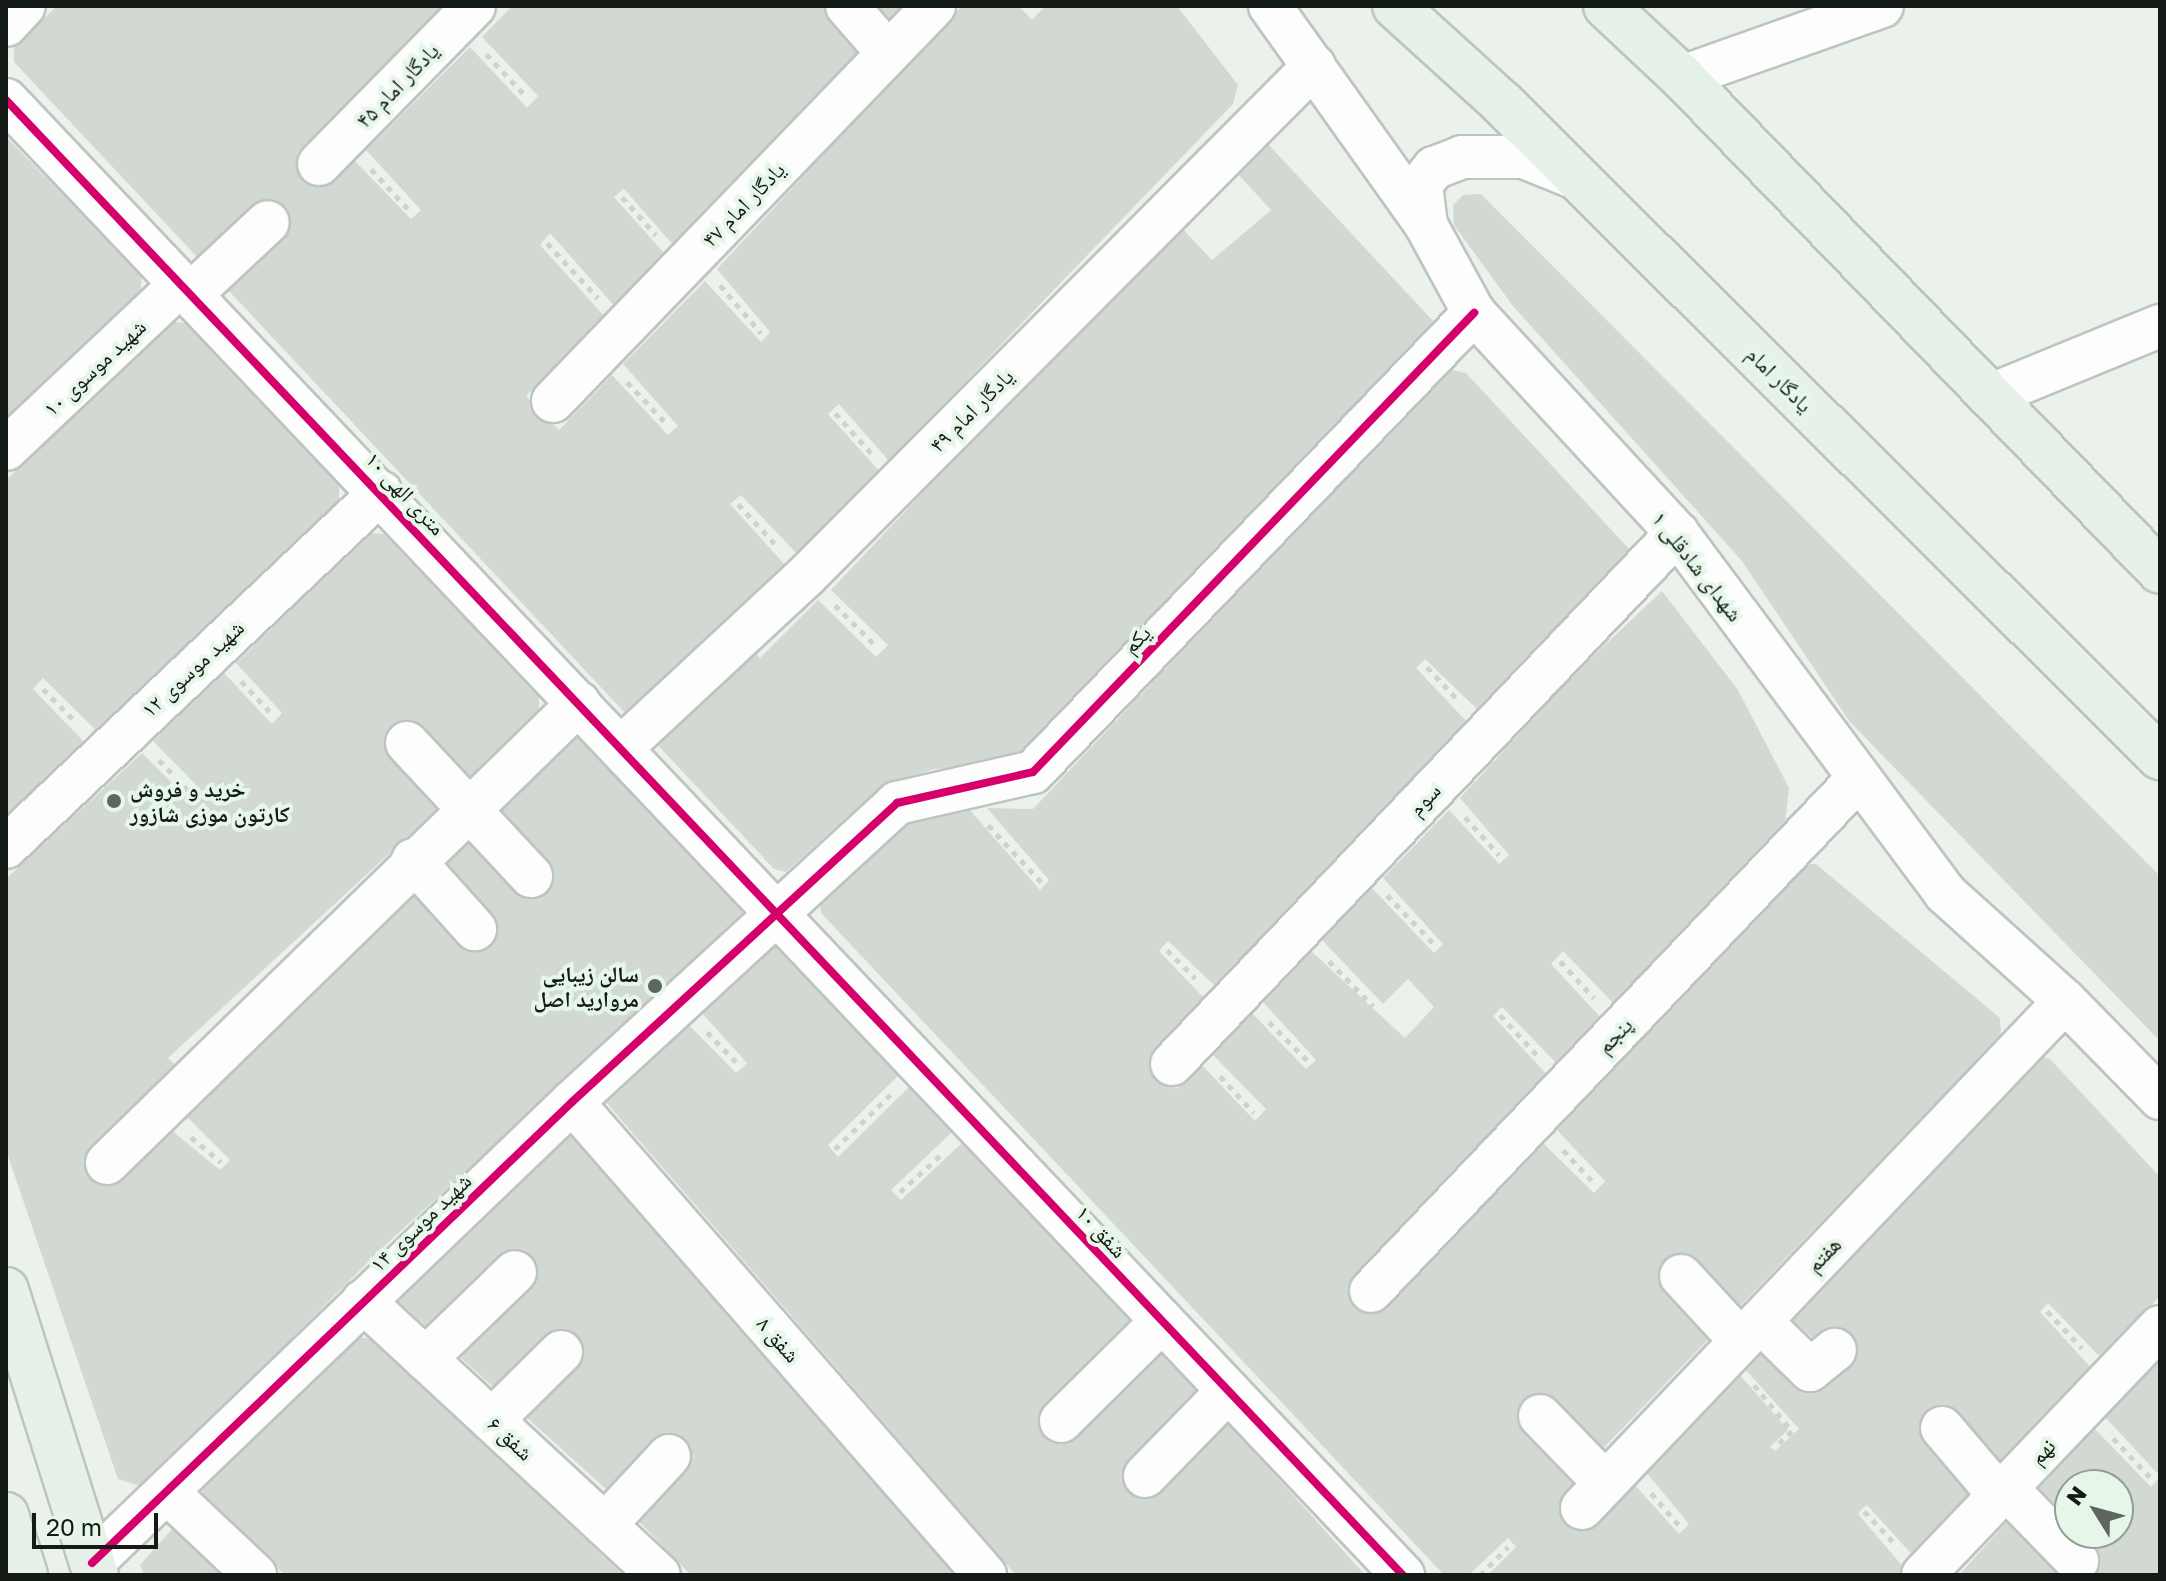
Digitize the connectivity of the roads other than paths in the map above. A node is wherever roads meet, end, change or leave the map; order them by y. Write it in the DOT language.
graph roads {
  1 [pos="24,6"];
  2 [pos="847,6"];
  3 [pos="934,6"];
  4 [pos="1270,6"];
  5 [pos="1395,6"];
  6 [pos="1438,6"];
  7 [pos="1606,6"];
  8 [pos="1882,6"];
  9 [pos="466,14"];
  10 [pos="6,25"];
  11 [pos="888,53"];
  12 [pos="1314,66"];
  13 [pos="1682,77"];
  14 [pos="6,100"];
  15 [pos="1502,103"];
  16 [pos="331,151"];
  17 [pos="1580,180"];
  18 [pos="268,222"];
  19 [pos="1426,225"];
  20 [pos="186,289"];
  21 [pos="1474,313"];
  22 [pos="2160,326"];
  23 [pos="1989,396"];
  24 [pos="553,401"];
  25 [pos="6,449"];
  26 [pos="381,492"];
  27 [pos="1677,533"];
  28 [pos="2160,571"];
  29 [pos="579,703"];
  30 [pos="407,743"];
  31 [pos="622,747"];
  32 [pos="2160,757"];
  33 [pos="1857,780"];
  34 [pos="467,809"];
  35 [pos="6,847"];
  36 [pos="413,860"];
  37 [pos="531,876"];
  38 [pos="776,912"];
  39 [pos="475,929"];
  40 [pos="2065,1001"];
  41 [pos="1181,1055"];
  42 [pos="2160,1098"];
  43 [pos="572,1102"];
  44 [pos="107,1163"];
  45 [pos="515,1272"];
  46 [pos="1681,1276"];
  47 [pos="6,1290"];
  48 [pos="1371,1291"];
  49 [pos="363,1301"];
  50 [pos="1162,1321"];
  51 [pos="2160,1327"];
  52 [pos="1743,1339"];
  53 [pos="1835,1350"];
  54 [pos="561,1352"];
  55 [pos="425,1359"];
  56 [pos="1228,1391"];
  57 [pos="1540,1416"];
  58 [pos="492,1420"];
  59 [pos="1061,1421"];
  60 [pos="1942,1428"];
  61 [pos="669,1456"];
  62 [pos="1145,1476"];
  63 [pos="2003,1491"];
  64 [pos="168,1493"];
  65 [pos="6,1515"];
  66 [pos="605,1525"];
  67 [pos="2077,1561"];
  68 [pos="94,1569"];
  69 [pos="25,1575"];
  70 [pos="255,1575"];
  71 [pos="659,1575"];
  72 [pos="985,1575"];
  73 [pos="1403,1575"];
  74 [pos="1923,1575"];
  1 -- 10 [label="street"];
  2 -- 11 [label="street"];
  3 -- 11 [label="street, یادگار امام ۴۷"];
  4 -- 12 [label="street, شهدای شادقلی ۱"];
  5 -- 15 [label="main road, یادگار امام"];
  6 -- 15 [label="main road"];
  7 -- 13 [label="main road"];
  8 -- 13 [label="street"];
  9 -- 16 [label="street, یادگار امام ۴۵"];
  11 -- 24 [label="street, یادگار امام ۴۷"];
  12 -- 19 [label="street, شهدای شادقلی ۱"];
  12 -- 31 [label="street, یادگار امام ۴۹"];
  13 -- 23 [label="main road"];
  14 -- 20 [label="street, ۱۰ متری الهی"];
  15 -- 17 [label="main road, یادگار امام"];
  17 -- 19 [label="street"];
  17 -- 32 [label="main road, یادگار امام"];
  18 -- 20 [label="street, شهید موسوی ۱۰"];
  19 -- 21 [label="street, شهدای شادقلی ۱"];
  20 -- 25 [label="street, شهید موسوی ۱۰"];
  20 -- 26 [label="street, ۱۰ متری الهی"];
  21 -- 27 [label="street, شهدای شادقلی ۱"];
  21 -- 38 [label="street, یکم"];
  22 -- 23 [label="street"];
  23 -- 28 [label="main road"];
  26 -- 29 [label="street, ۱۰ متری الهی"];
  26 -- 35 [label="street, شهید موسوی ۱۲"];
  27 -- 33 [label="street, شهدای شادقلی ۱"];
  27 -- 41 [label="street, سوم"];
  29 -- 31 [label="street, ۱۰ متری الهی"];
  29 -- 34 [label="street"];
  30 -- 34 [label="street"];
  31 -- 38 [label="street, ۱۰ متری الهی"];
  33 -- 40 [label="street, شهدای شادقلی ۱"];
  33 -- 48 [label="street, پنجم"];
  34 -- 36 [label="street"];
  34 -- 37 [label="street"];
  36 -- 39 [label="street"];
  36 -- 44 [label="street"];
  38 -- 43 [label="street, شهید موسوی ۱۴"];
  38 -- 50 [label="street, شفق ۱۰"];
  40 -- 42 [label="street, شهدای شادقلی ۱"];
  40 -- 52 [label="street, هفتم"];
  43 -- 49 [label="street, شهید موسوی ۱۴"];
  43 -- 72 [label="street, شفق ۸"];
  45 -- 55 [label="street"];
  46 -- 52 [label="street"];
  47 -- 68 [label="main road"];
  49 -- 55 [label="street, شفق ۶"];
  49 -- 64 [label="street, شهید موسوی ۱۴"];
  50 -- 56 [label="street, شفق ۱۰"];
  50 -- 59 [label="street"];
  51 -- 63 [label="street, نهم"];
  52 -- 53 [label="street"];
  52 -- 57 [label="street, هفتم"];
  54 -- 58 [label="street"];
  55 -- 58 [label="street, شفق ۶"];
  56 -- 62 [label="street"];
  56 -- 73 [label="street, شفق ۱۰"];
  58 -- 66 [label="street, شفق ۶"];
  60 -- 63 [label="street"];
  61 -- 66 [label="street"];
  63 -- 67 [label="street"];
  63 -- 74 [label="street, نهم"];
  64 -- 68 [label="street, شهید موسوی ۱۴"];
  64 -- 70 [label="street"];
  65 -- 69 [label="main road"];
  66 -- 71 [label="street, شفق ۶"];
}
